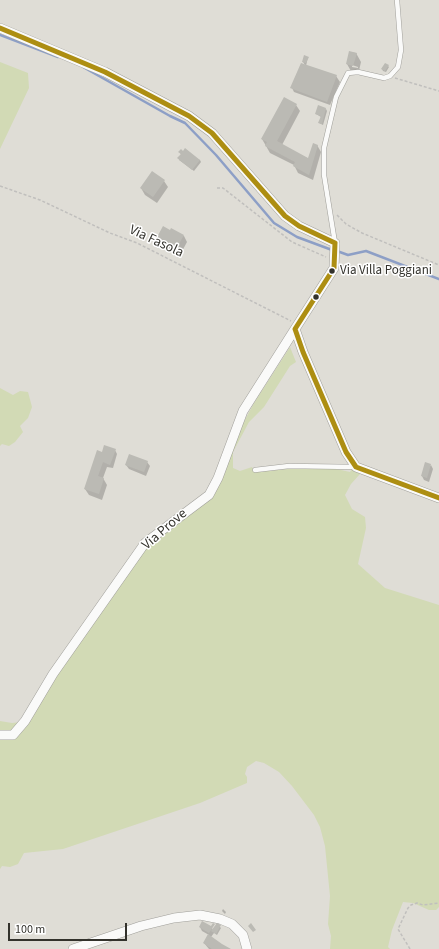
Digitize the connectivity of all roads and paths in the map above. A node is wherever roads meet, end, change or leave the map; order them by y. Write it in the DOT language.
graph roads {
  1 [pos="397,0"];
  2 [pos="0,28"];
  3 [pos="390,76"];
  4 [pos="439,91"];
  5 [pos="0,186"];
  6 [pos="217,188"];
  7 [pos="335,213"];
  8 [pos="335,243"];
  9 [pos="335,260"];
  10 [pos="439,264"];
  11 [pos="295,329"];
  12 [pos="356,467"];
  13 [pos="255,470"];
  14 [pos="439,498"];
  15 [pos="0,735"];
  16 [pos="439,903"];
  17 [pos="73,949"];
  18 [pos="247,949"];
  19 [pos="410,949"];
  1 -- 3 [label="lane"];
  2 -- 8 [label="street"];
  3 -- 4 [label="path"];
  3 -- 8 [label="lane"];
  5 -- 11 [label="path, Via Fasola"];
  6 -- 9 [label="path"];
  7 -- 10 [label="path"];
  8 -- 9 [label="street"];
  9 -- 11 [label="street"];
  11 -- 12 [label="street"];
  11 -- 15 [label="street, Via Prove"];
  12 -- 13 [label="lane"];
  12 -- 14 [label="street"];
  16 -- 19 [label="path"];
  17 -- 18 [label="street"];
}
